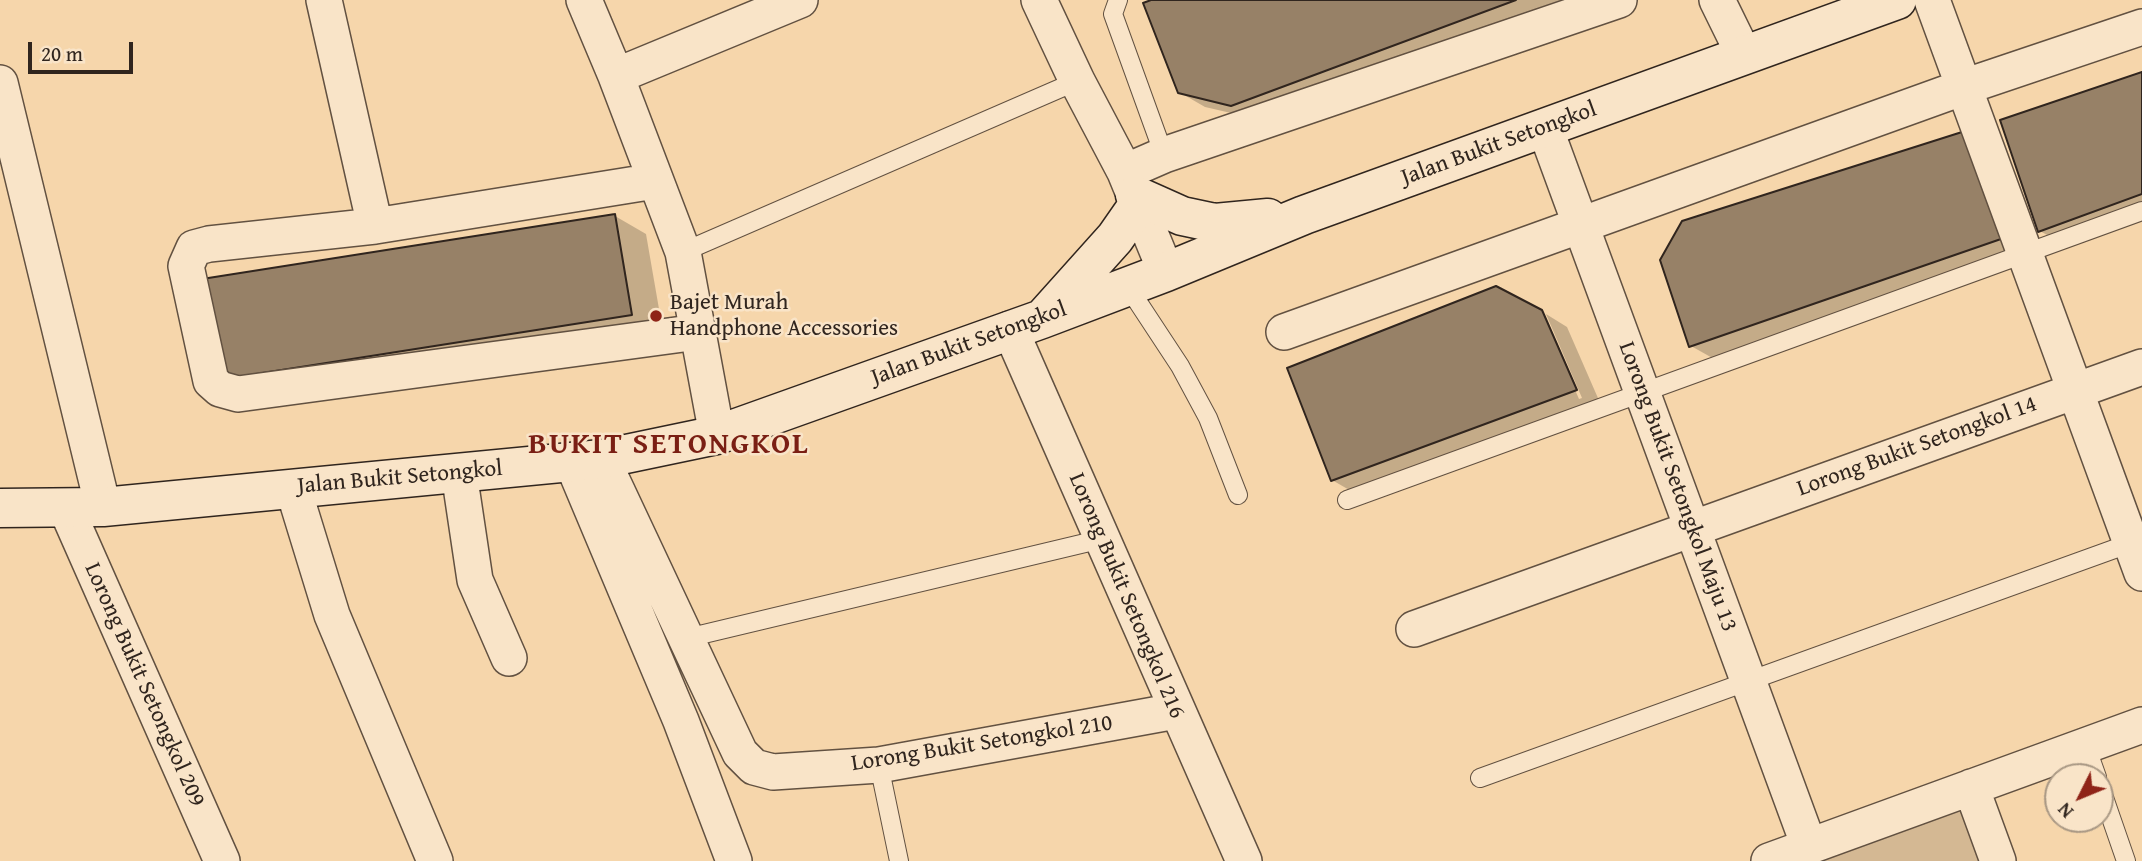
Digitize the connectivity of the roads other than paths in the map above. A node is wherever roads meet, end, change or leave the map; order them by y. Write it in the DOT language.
graph roads {
  1 [pos="324,0"];
  2 [pos="584,0"];
  3 [pos="1039,0"];
  4 [pos="1118,0"];
  5 [pos="1619,0"];
  6 [pos="1717,0"];
  7 [pos="1897,0"];
  8 [pos="1932,0"];
  9 [pos="780,4"];
  10 [pos="2142,27"];
  11 [pos="1744,55"];
  12 [pos="616,76"];
  13 [pos="1077,81"];
  14 [pos="0,83"];
  15 [pos="1964,87"];
  16 [pos="1545,128"];
  17 [pos="1164,155"];
  18 [pos="655,181"];
  19 [pos="1133,191"];
  20 [pos="2142,211"];
  21 [pos="1304,215"];
  22 [pos="1581,225"];
  23 [pos="375,226"];
  24 [pos="683,252"];
  25 [pos="2025,255"];
  26 [pos="1166,272"];
  27 [pos="1128,287"];
  28 [pos="1026,324"];
  29 [pos="698,332"];
  30 [pos="1284,332"];
  31 [pos="2142,367"];
  32 [pos="2075,390"];
  33 [pos="1642,393"];
  34 [pos="717,435"];
  35 [pos="587,461"];
  36 [pos="459,473"];
  37 [pos="293,488"];
  38 [pos="1238,495"];
  39 [pos="1347,500"];
  40 [pos="0,508"];
  41 [pos="85,508"];
  42 [pos="1692,528"];
  43 [pos="1102,539"];
  44 [pos="2137,558"];
  45 [pos="1414,629"];
  46 [pos="687,638"];
  47 [pos="509,658"];
  48 [pos="1748,681"];
  49 [pos="1176,711"];
  50 [pos="2142,725"];
  51 [pos="2091,761"];
  52 [pos="878,765"];
  53 [pos="1480,778"];
  54 [pos="1971,787"];
  55 [pos="2114,826"];
  56 [pos="1809,846"];
  57 [pos="222,861"];
  58 [pos="436,861"];
  59 [pos="734,861"];
  60 [pos="899,861"];
  61 [pos="1244,861"];
  62 [pos="1769,861"];
  63 [pos="1998,861"];
  64 [pos="2126,861"];
  1 -- 23 [label="street"];
  2 -- 12 [label="street"];
  3 -- 13 [label="street"];
  4 -- 17 [label="lane"];
  5 -- 17 [label="street"];
  6 -- 11 [label="street"];
  7 -- 11 [label="street, Jalan Bukit Setongkol"];
  8 -- 15 [label="street"];
  9 -- 12 [label="street"];
  10 -- 15 [label="street"];
  11 -- 16 [label="street, Jalan Bukit Setongkol"];
  12 -- 18 [label="street"];
  13 -- 19 [label="street"];
  13 -- 24 [label="lane"];
  14 -- 41 [label="street, Lorong Bukit Setongkol 209"];
  15 -- 22 [label="street"];
  15 -- 25 [label="street"];
  16 -- 21 [label="street, Jalan Bukit Setongkol"];
  16 -- 22 [label="street, Lorong Bukit Setongkol Maju 13"];
  17 -- 19 [label="street"];
  18 -- 23 [label="street"];
  18 -- 24 [label="street"];
  19 -- 21 [label="street"];
  19 -- 26 [label="street"];
  19 -- 28 [label="street"];
  20 -- 25 [label="lane"];
  21 -- 26 [label="street, Jalan Bukit Setongkol"];
  22 -- 30 [label="street"];
  22 -- 33 [label="street, Lorong Bukit Setongkol Maju 13"];
  23 -- 29 [label="street"];
  24 -- 29 [label="street"];
  25 -- 32 [label="street"];
  25 -- 33 [label="lane"];
  26 -- 27 [label="street, Jalan Bukit Setongkol"];
  27 -- 28 [label="street, Jalan Bukit Setongkol"];
  27 -- 38 [label="lane"];
  28 -- 34 [label="street, Jalan Bukit Setongkol"];
  28 -- 43 [label="street, Lorong Bukit Setongkol 216"];
  29 -- 34 [label="street"];
  31 -- 32 [label="street, Lorong Bukit Setongkol 14"];
  32 -- 42 [label="street, Lorong Bukit Setongkol 14"];
  32 -- 44 [label="street"];
  33 -- 39 [label="lane"];
  33 -- 42 [label="street, Lorong Bukit Setongkol Maju 13"];
  34 -- 35 [label="street, Jalan Bukit Setongkol"];
  35 -- 36 [label="street, Jalan Bukit Setongkol"];
  35 -- 46 [label="street, Lorong Bukit Setongkol 210"];
  35 -- 59 [label="street"];
  36 -- 37 [label="street, Jalan Bukit Setongkol"];
  36 -- 47 [label="street"];
  37 -- 41 [label="street, Jalan Bukit Setongkol"];
  37 -- 58 [label="street"];
  40 -- 41 [label="street, Jalan Bukit Setongkol"];
  41 -- 57 [label="street, Lorong Bukit Setongkol 209"];
  42 -- 45 [label="street, Lorong Bukit Setongkol 14"];
  42 -- 48 [label="street, Lorong Bukit Setongkol Maju 13"];
  43 -- 46 [label="lane"];
  43 -- 49 [label="street, Lorong Bukit Setongkol 216"];
  44 -- 48 [label="lane"];
  46 -- 52 [label="street, Lorong Bukit Setongkol 210"];
  48 -- 53 [label="lane"];
  48 -- 56 [label="street, Lorong Bukit Setongkol Maju 13"];
  49 -- 52 [label="street, Lorong Bukit Setongkol 210"];
  49 -- 61 [label="street, Lorong Bukit Setongkol 216"];
  50 -- 51 [label="street"];
  51 -- 54 [label="street"];
  52 -- 60 [label="lane"];
  54 -- 56 [label="street"];
  54 -- 63 [label="street"];
  55 -- 64 [label="lane"];
  56 -- 62 [label="street"];
}
